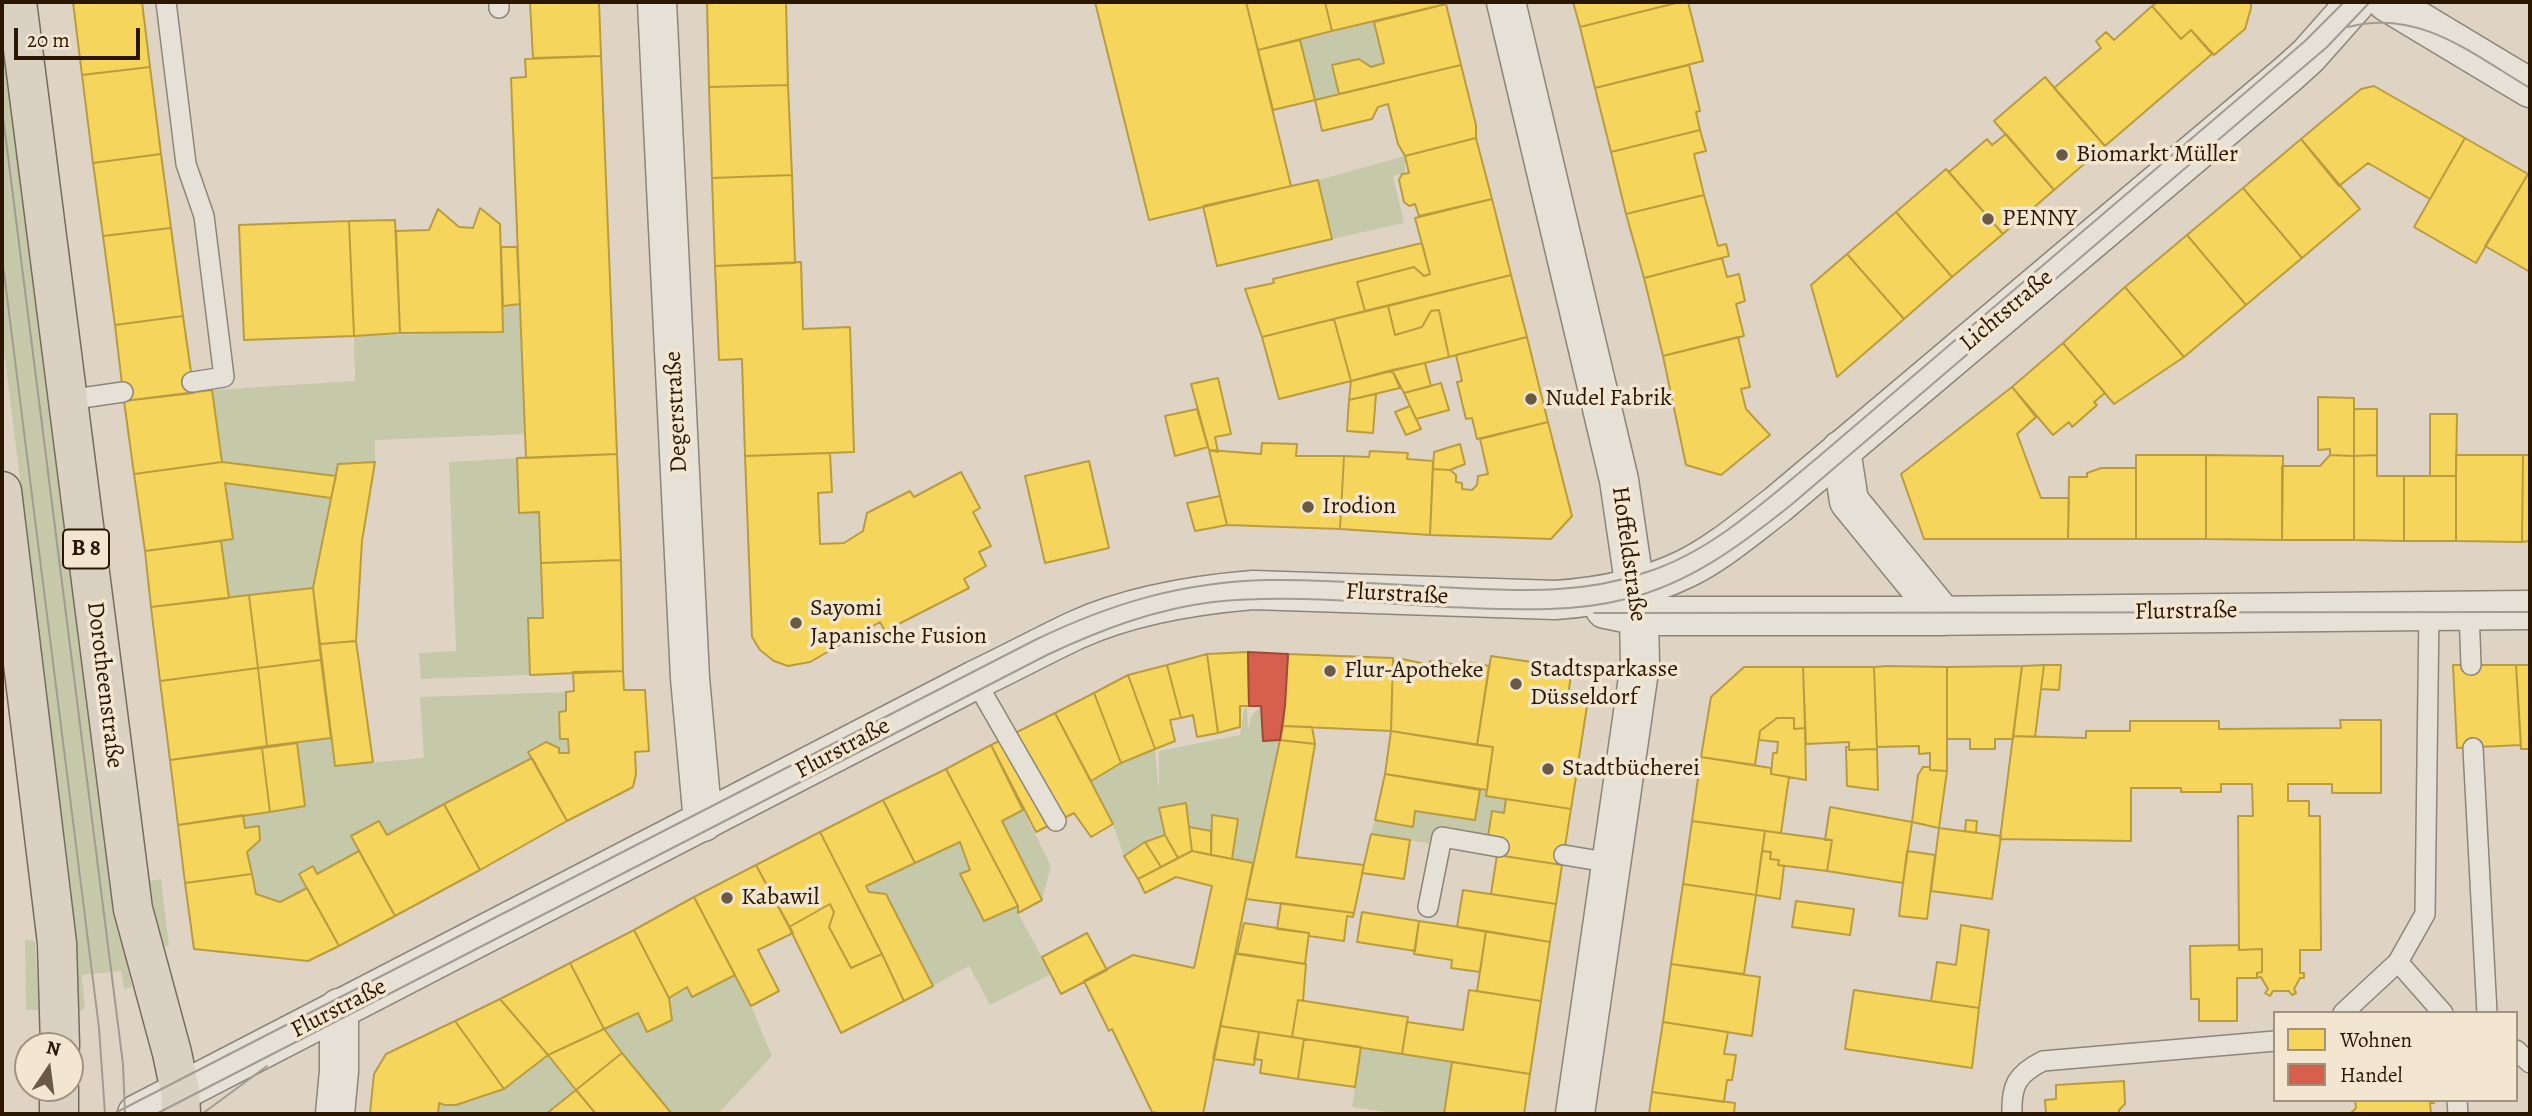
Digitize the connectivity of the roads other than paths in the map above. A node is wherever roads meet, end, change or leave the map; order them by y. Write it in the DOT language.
graph roads {
  1 [pos="17,2"];
  2 [pos="166,2"];
  3 [pos="657,2"];
  4 [pos="1506,2"];
  5 [pos="2356,2"];
  6 [pos="2387,2"];
  7 [pos="2530,88"];
  8 [pos="192,382"];
  9 [pos="123,392"];
  10 [pos="68,400"];
  11 [pos="1842,450"];
  12 [pos="2,491"];
  13 [pos="1637,602"];
  14 [pos="2469,610"];
  15 [pos="2530,610"];
  16 [pos="2429,611"];
  17 [pos="1943,616"];
  18 [pos="2471,665"];
  19 [pos="975,680"];
  20 [pos="2473,748"];
  21 [pos="1056,821"];
  22 [pos="703,822"];
  23 [pos="1499,847"];
  24 [pos="1564,855"];
  25 [pos="1612,863"];
  26 [pos="1428,907"];
  27 [pos="2398,962"];
  28 [pos="339,1008"];
  29 [pos="2345,1011"];
  30 [pos="2441,1011"];
  31 [pos="2487,1011"];
  32 [pos="60,1032"];
  33 [pos="2273,1041"];
  34 [pos="181,1103"];
  35 [pos="137,1114"];
  36 [pos="335,1114"];
  37 [pos="1575,1114"];
  38 [pos="2012,1114"];
  1 -- 10 [label="main road, Dorotheenstraße / B 8"];
  2 -- 8 [label="lane"];
  3 -- 22 [label="street, Degerstraße"];
  4 -- 13 [label="street, Hoffeldstraße"];
  5 -- 11 [label="street, Lichtstraße"];
  6 -- 7 [label="street"];
  9 -- 10 [label="lane"];
  10 -- 34 [label="main road, Dorotheenstraße / B 8"];
  11 -- 13 [label="street, Lichtstraße"];
  11 -- 17 [label="street"];
  12 -- 32 [label="main road"];
  13 -- 17 [label="street, Flurstraße"];
  13 -- 19 [label="street, Flurstraße"];
  13 -- 25 [label="street, Hoffeldstraße"];
  14 -- 15 [label="street, Flurstraße"];
  14 -- 16 [label="street, Flurstraße"];
  14 -- 18 [label="lane"];
  16 -- 17 [label="street, Flurstraße"];
  16 -- 27 [label="lane"];
  19 -- 21 [label="lane"];
  19 -- 22 [label="street, Flurstraße"];
  20 -- 31 [label="lane"];
  22 -- 28 [label="street, Flurstraße"];
  23 -- 26 [label="lane"];
  24 -- 25 [label="lane"];
  25 -- 37 [label="street, Hoffeldstraße"];
  27 -- 29 [label="lane"];
  27 -- 30 [label="lane"];
  28 -- 34 [label="street, Flurstraße"];
  28 -- 36 [label="street"];
  33 -- 38 [label="lane"];
  34 -- 35 [label="street, Flurstraße"];
}
